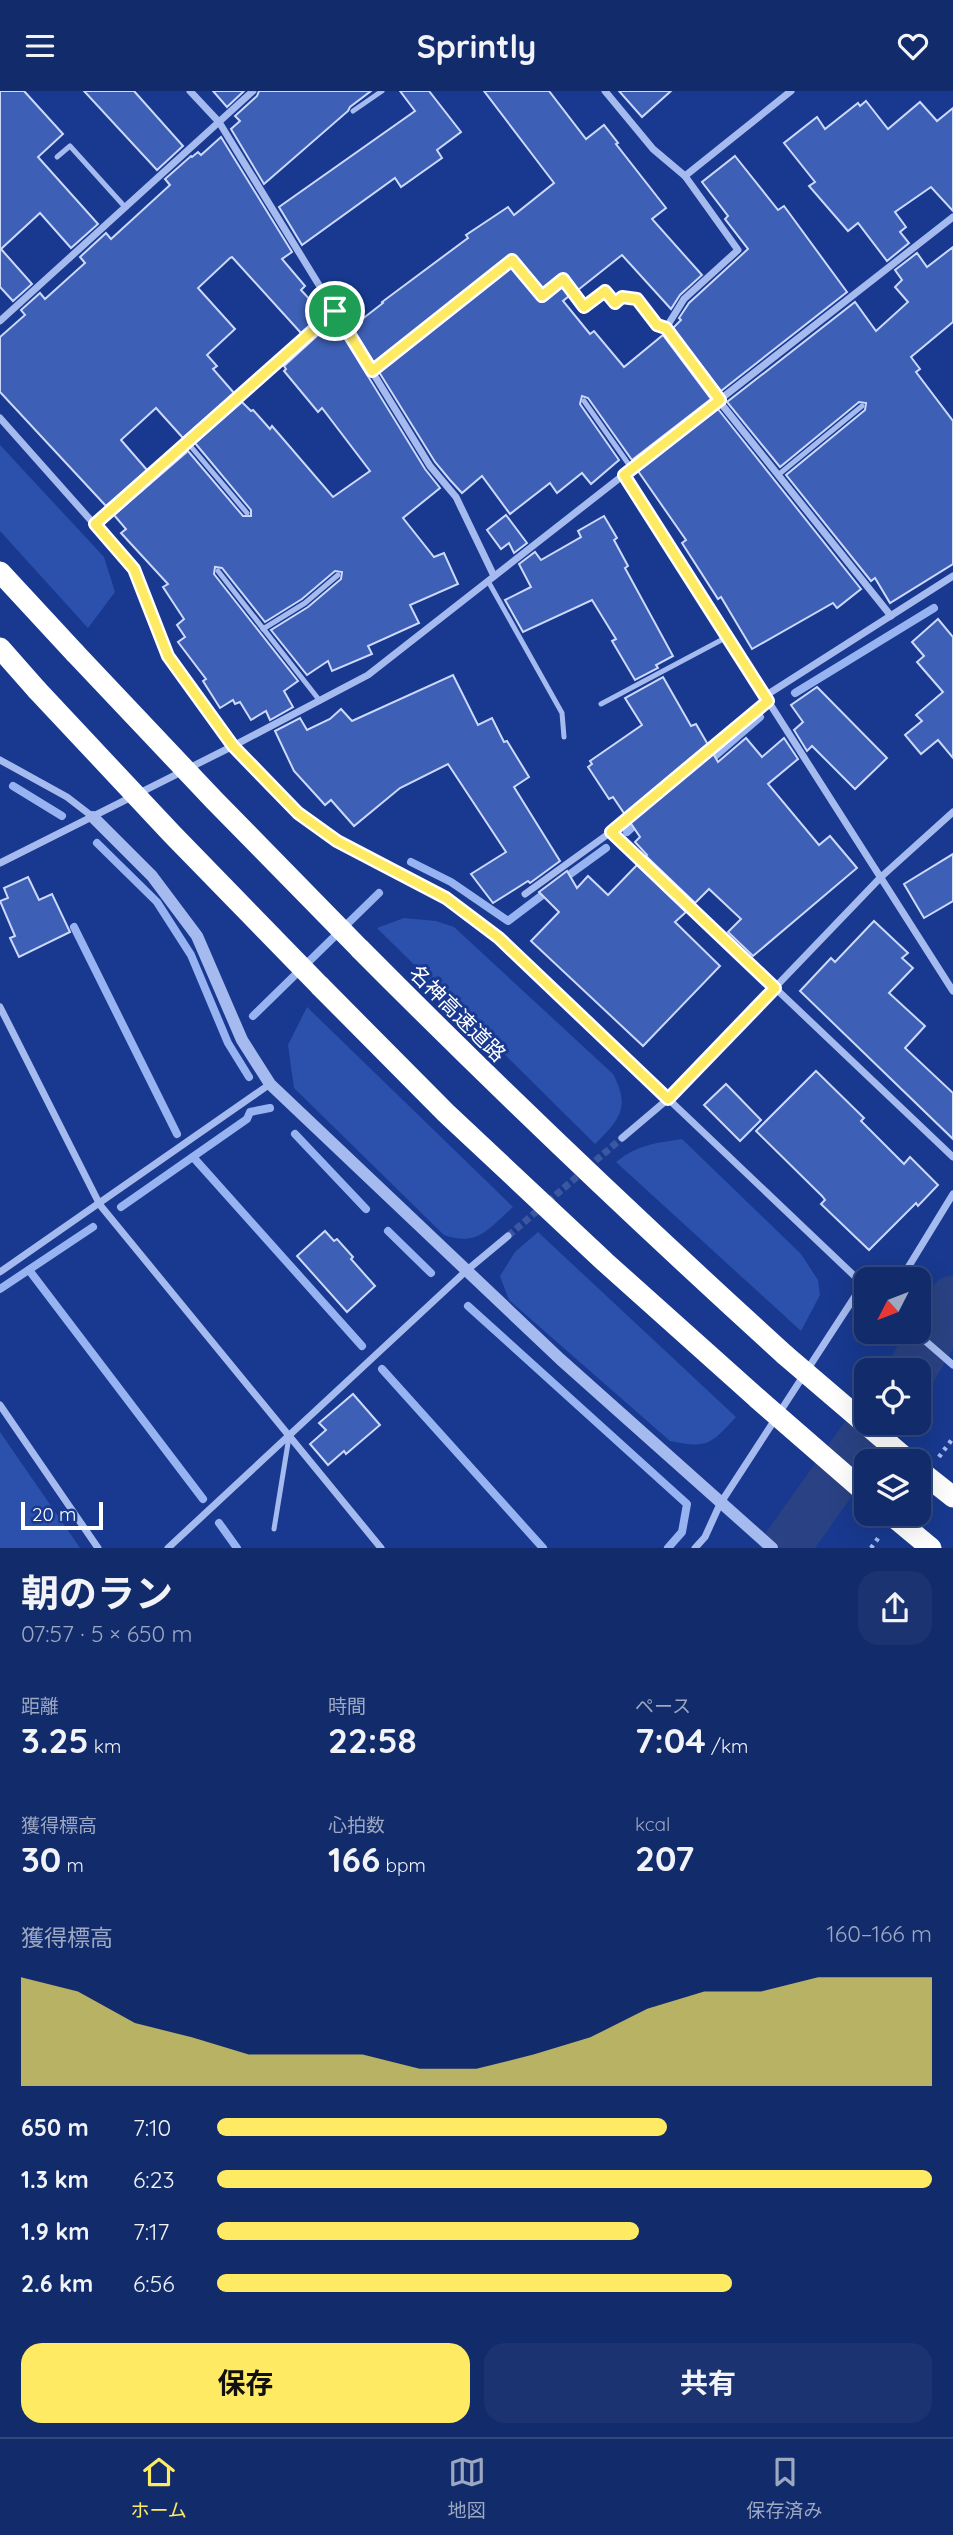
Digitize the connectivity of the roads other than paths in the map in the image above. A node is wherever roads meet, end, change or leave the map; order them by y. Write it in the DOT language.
graph roads {
  1 [pos="190,91"];
  2 [pos="253,91"];
  3 [pos="382,91"];
  4 [pos="605,91"];
  5 [pos="791,91"];
  6 [pos="353,111"];
  7 [pos="219,122"];
  8 [pos="57,157"];
  9 [pos="685,177"];
  10 [pos="125,207"];
  11 [pos="953,217"];
  12 [pos="335,311"];
  13 [pos="0,321"];
  14 [pos="666,328"];
  15 [pos="372,371"];
  16 [pos="719,400"];
  17 [pos="584,401"];
  18 [pos="862,405"];
  19 [pos="0,418"];
  20 [pos="187,442"];
  21 [pos="632,469"];
  22 [pos="624,475"];
  23 [pos="778,475"];
  24 [pos="247,513"];
  25 [pos="95,524"];
  26 [pos="0,572"];
  27 [pos="218,572"];
  28 [pos="338,575"];
  29 [pos="953,576"];
  30 [pos="491,579"];
  31 [pos="891,616"];
  32 [pos="263,629"];
  33 [pos="727,637"];
  34 [pos="0,648"];
  35 [pos="766,699"];
  36 [pos="320,701"];
  37 [pos="601,704"];
  38 [pos="564,737"];
  39 [pos="233,746"];
  40 [pos="0,760"];
  41 [pos="953,812"];
  42 [pos="93,817"];
  43 [pos="0,863"];
  44 [pos="881,877"];
  45 [pos="525,894"];
  46 [pos="775,988"];
  47 [pos="953,991"];
  48 [pos="0,1007"];
  49 [pos="270,1084"];
  50 [pos="668,1099"];
  51 [pos="622,1139"];
  52 [pos="953,1157"];
  53 [pos="953,1194"];
  54 [pos="100,1205"];
  55 [pos="508,1235"];
  56 [pos="908,1267"];
  57 [pos="466,1271"];
  58 [pos="0,1272"];
  59 [pos="854,1276"];
  60 [pos="854,1303"];
  61 [pos="929,1344"];
  62 [pos="953,1365"];
  63 [pos="0,1405"];
  64 [pos="289,1437"];
  65 [pos="895,1449"];
  66 [pos="931,1480"];
  67 [pos="854,1483"];
  68 [pos="953,1497"];
  69 [pos="720,1504"];
  70 [pos="904,1526"];
  71 [pos="274,1528"];
  72 [pos="98,1548"];
  73 [pos="168,1548"];
  74 [pos="381,1548"];
  75 [pos="695,1548"];
  76 [pos="772,1548"];
  77 [pos="931,1548"];
  1 -- 7 [label="street"];
  2 -- 7 [label="street"];
  3 -- 6 [label="lane"];
  4 -- 9 [label="street"];
  5 -- 9 [label="street"];
  7 -- 10 [label="street"];
  7 -- 12 [label="street"];
  8 -- 10 [label="lane"];
  9 -- 14 [label="street"];
  10 -- 13 [label="street"];
  11 -- 16 [label="street"];
  12 -- 15 [label="street"];
  12 -- 20 [label="street"];
  14 -- 15 [label="lane"];
  14 -- 16 [label="street"];
  15 -- 30 [label="street"];
  16 -- 21 [label="street"];
  16 -- 23 [label="street"];
  17 -- 21 [label="lane"];
  18 -- 23 [label="lane"];
  19 -- 25 [label="street"];
  20 -- 24 [label="lane"];
  20 -- 25 [label="street"];
  21 -- 22 [label="street"];
  22 -- 30 [label="street"];
  22 -- 33 [label="street"];
  23 -- 31 [label="street"];
  25 -- 39 [label="street"];
  26 -- 65 [label="highway, 名神高速道路, bridge"];
  27 -- 32 [label="lane"];
  28 -- 32 [label="lane"];
  29 -- 31 [label="street"];
  30 -- 36 [label="street"];
  30 -- 38 [label="lane"];
  31 -- 35 [label="street"];
  32 -- 36 [label="lane"];
  33 -- 35 [label="street"];
  33 -- 37 [label="lane"];
  34 -- 67 [label="highway, bridge"];
  35 -- 44 [label="street"];
  36 -- 39 [label="street"];
  39 -- 42 [label="street"];
  39 -- 50 [label="street"];
  40 -- 42 [label="street"];
  41 -- 44 [label="street"];
  42 -- 43 [label="street"];
  42 -- 49 [label="street"];
  44 -- 46 [label="street"];
  44 -- 47 [label="street"];
  45 -- 46 [label="street"];
  46 -- 50 [label="street"];
  46 -- 52 [label="street"];
  48 -- 54 [label="street"];
  49 -- 54 [label="street"];
  49 -- 57 [label="street"];
  50 -- 51 [label="street"];
  50 -- 59 [label="street"];
  53 -- 56 [label="street"];
  54 -- 58 [label="street"];
  54 -- 64 [label="street"];
  55 -- 57 [label="street"];
  57 -- 64 [label="street"];
  57 -- 69 [label="street"];
  60 -- 69 [label="street"];
  61 -- 62 [label="street"];
  63 -- 72 [label="street"];
  64 -- 71 [label="lane"];
  64 -- 73 [label="street"];
  64 -- 74 [label="street"];
  66 -- 68 [label="highway, bridge"];
  69 -- 75 [label="street"];
  69 -- 76 [label="street"];
  70 -- 77 [label="highway, bridge"];
}
